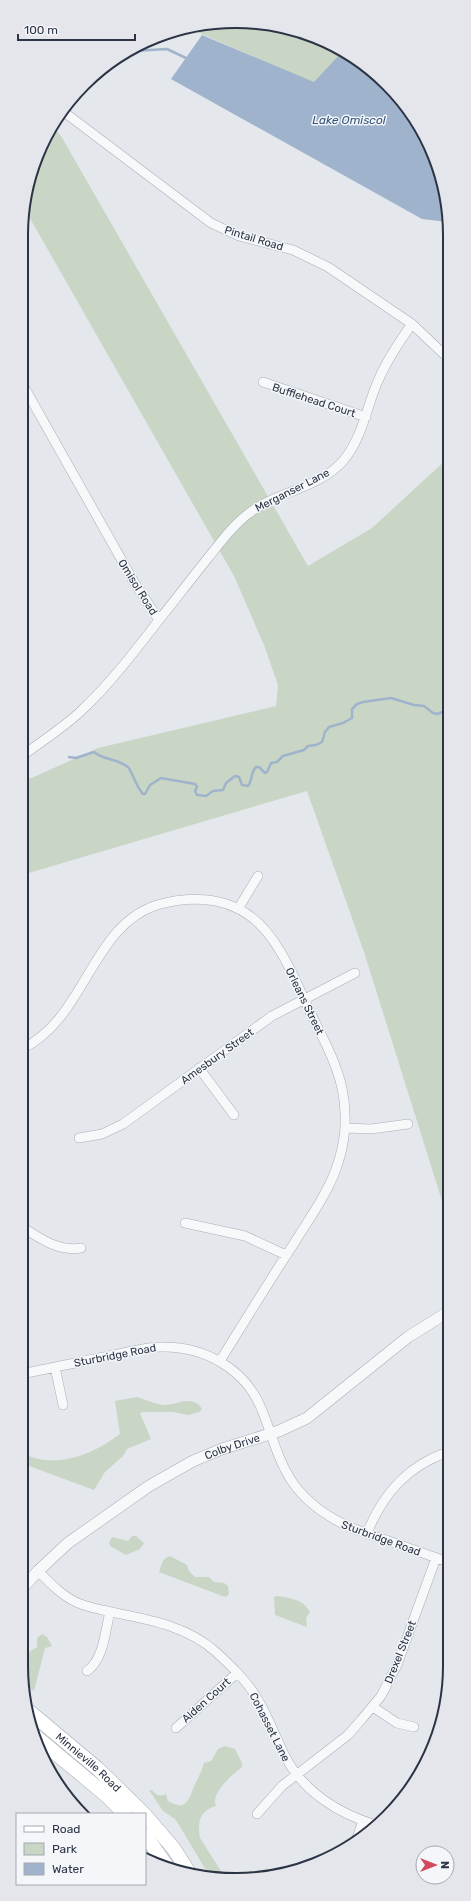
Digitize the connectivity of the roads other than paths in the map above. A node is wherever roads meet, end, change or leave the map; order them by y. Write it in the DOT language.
graph roads {
  1 [pos="67,114"];
  2 [pos="412,324"];
  3 [pos="443,353"];
  4 [pos="263,382"];
  5 [pos="28,394"];
  6 [pos="366,417"];
  7 [pos="159,620"];
  8 [pos="28,752"];
  9 [pos="258,876"];
  10 [pos="238,909"];
  11 [pos="355,973"];
  12 [pos="304,999"];
  13 [pos="28,1046"];
  14 [pos="199,1068"];
  15 [pos="234,1115"];
  16 [pos="408,1124"];
  17 [pos="345,1128"];
  18 [pos="79,1138"];
  19 [pos="185,1224"];
  20 [pos="28,1230"];
  21 [pos="81,1248"];
  22 [pos="286,1255"];
  23 [pos="443,1315"];
  24 [pos="220,1361"];
  25 [pos="55,1367"];
  26 [pos="28,1373"];
  27 [pos="63,1405"];
  28 [pos="270,1434"];
  29 [pos="443,1454"];
  30 [pos="367,1533"];
  31 [pos="436,1558"];
  32 [pos="443,1560"];
  33 [pos="38,1571"];
  34 [pos="28,1582"];
  35 [pos="110,1612"];
  36 [pos="87,1671"];
  37 [pos="237,1673"];
  38 [pos="373,1707"];
  39 [pos="34,1716"];
  40 [pos="176,1728"];
  41 [pos="414,1728"];
  42 [pos="43,1743"];
  43 [pos="297,1774"];
  44 [pos="124,1813"];
  45 [pos="142,1813"];
  46 [pos="257,1814"];
  47 [pos="146,1817"];
  48 [pos="363,1821"];
  49 [pos="370,1823"];
  50 [pos="359,1832"];
  51 [pos="146,1836"];
  52 [pos="163,1860"];
  53 [pos="185,1867"];
  1 -- 2 [label="street, Pintail Road"];
  2 -- 3 [label="street, Pintail Road"];
  2 -- 6 [label="street, Merganser Lane"];
  4 -- 6 [label="street, Bufflehead Court"];
  5 -- 7 [label="street, Omisol Road"];
  6 -- 7 [label="street, Merganser Lane"];
  7 -- 8 [label="street, Omisol Road"];
  9 -- 10 [label="street"];
  10 -- 12 [label="street, Orleans Street"];
  10 -- 13 [label="street, Orleans Street"];
  11 -- 12 [label="street, Amesbury Street"];
  12 -- 14 [label="street, Amesbury Street"];
  12 -- 17 [label="street, Orleans Street"];
  14 -- 15 [label="street"];
  14 -- 18 [label="street, Amesbury Street"];
  16 -- 17 [label="street"];
  17 -- 22 [label="street, Orleans Street"];
  19 -- 22 [label="street"];
  20 -- 21 [label="street"];
  22 -- 24 [label="street, Orleans Street"];
  23 -- 28 [label="street, Colby Drive"];
  24 -- 25 [label="street, Sturbridge Road"];
  24 -- 28 [label="street, Sturbridge Road"];
  25 -- 26 [label="street, Sturbridge Road"];
  25 -- 27 [label="street"];
  28 -- 30 [label="street, Sturbridge Road"];
  28 -- 33 [label="street, Colby Drive"];
  29 -- 30 [label="street"];
  30 -- 31 [label="street, Sturbridge Road"];
  31 -- 32 [label="street, Sturbridge Road"];
  31 -- 38 [label="street, Drexel Street"];
  33 -- 34 [label="street, Colby Drive"];
  33 -- 35 [label="street, Cohasset Lane"];
  35 -- 36 [label="street"];
  35 -- 37 [label="street, Cohasset Lane"];
  37 -- 40 [label="street, Alden Court"];
  37 -- 43 [label="street, Cohasset Lane"];
  38 -- 41 [label="street"];
  38 -- 43 [label="street, Drexel Street"];
  39 -- 45 [label="main road, Minnieville Road"];
  42 -- 44 [label="main road, Minnieville Road"];
  43 -- 46 [label="street, Drexel Street"];
  43 -- 48 [label="street, Cohasset Lane"];
  47 -- 53 [label="main road, Minnieville Road"];
  48 -- 49 [label="street, Cohasset Lane"];
  48 -- 50 [label="street"];
  51 -- 52 [label="main road"];
}
